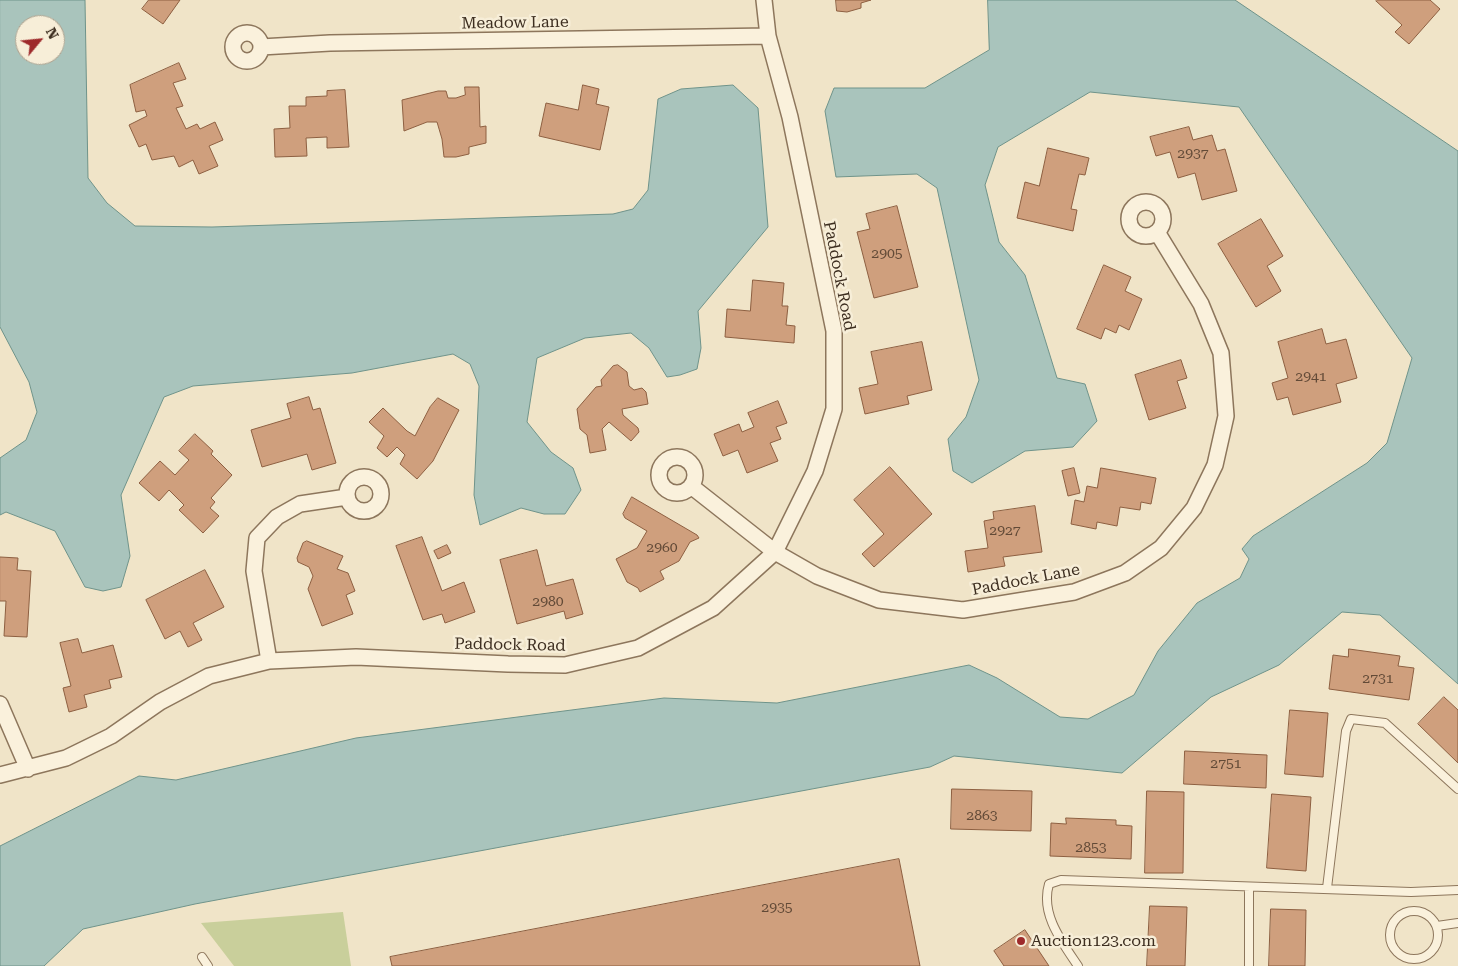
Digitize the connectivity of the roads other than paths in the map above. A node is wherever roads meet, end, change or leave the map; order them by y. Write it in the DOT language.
graph roads {
  1 [pos="764,0"];
  2 [pos="768,36"];
  3 [pos="261,46"];
  4 [pos="1157,232"];
  5 [pos="691,486"];
  6 [pos="347,497"];
  7 [pos="775,552"];
  8 [pos="269,661"];
  9 [pos="0,704"];
  10 [pos="28,769"];
  11 [pos="0,775"];
  12 [pos="1458,789"];
  13 [pos="1249,887"];
  14 [pos="1327,888"];
  15 [pos="1458,890"];
  16 [pos="1458,923"];
  17 [pos="1437,926"];
  18 [pos="202,957"];
  19 [pos="208,966"];
  20 [pos="1078,966"];
  21 [pos="1248,966"];
  1 -- 2 [label="street, Paddock Road"];
  2 -- 3 [label="street, Meadow Lane"];
  2 -- 7 [label="street, Paddock Road"];
  4 -- 7 [label="street, Paddock Lane"];
  5 -- 7 [label="street, Paddock Lane"];
  6 -- 8 [label="street"];
  7 -- 8 [label="street, Paddock Road"];
  8 -- 10 [label="street, Paddock Road"];
  9 -- 10 [label="street"];
  10 -- 11 [label="street, Paddock Road"];
  12 -- 14 [label="lane"];
  13 -- 14 [label="lane"];
  13 -- 20 [label="lane"];
  13 -- 21 [label="lane"];
  14 -- 15 [label="lane"];
  16 -- 17 [label="lane"];
  17 -- 17 [label="lane"];
  18 -- 19 [label="lane"];
}
